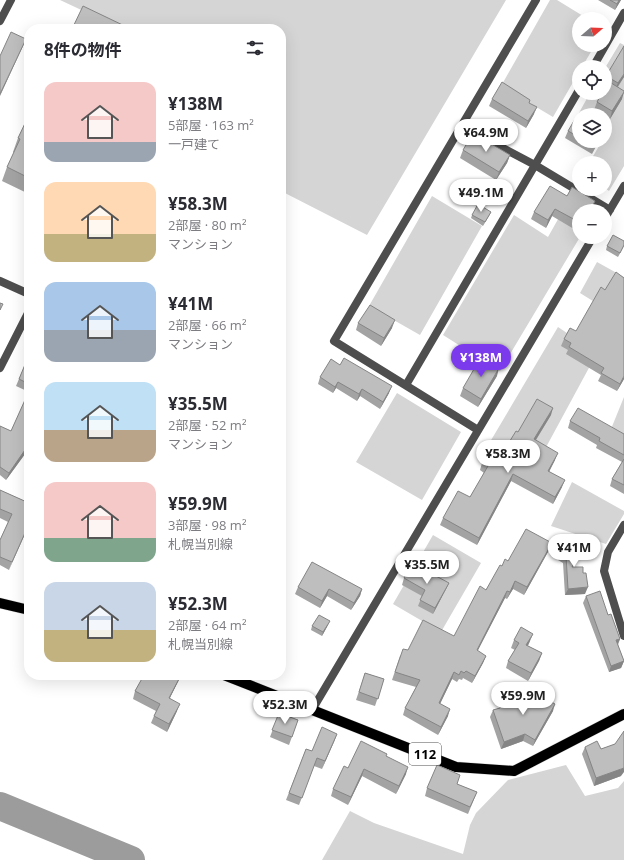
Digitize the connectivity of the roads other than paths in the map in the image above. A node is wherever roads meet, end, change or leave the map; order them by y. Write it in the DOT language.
graph roads {
  1 [pos="10,0"];
  2 [pos="536,0"];
  3 [pos="624,13"];
  4 [pos="0,21"];
  5 [pos="597,60"];
  6 [pos="573,100"];
  7 [pos="462,126"];
  8 [pos="535,165"];
  9 [pos="624,186"];
  10 [pos="600,204"];
  11 [pos="612,207"];
  12 [pos="589,244"];
  13 [pos="0,281"];
  14 [pos="24,292"];
  15 [pos="24,321"];
  16 [pos="0,368"];
  17 [pos="406,386"];
  18 [pos="478,430"];
  19 [pos="624,525"];
  20 [pos="0,603"];
  21 [pos="24,609"];
  22 [pos="624,636"];
  23 [pos="237,680"];
  24 [pos="312,710"];
  25 [pos="624,714"];
  1 -- 4 [label="street"];
  2 -- 7 [label="street"];
  3 -- 5 [label="street"];
  6 -- 8 [label="street"];
  7 -- 8 [label="street"];
  7 -- 17 [label="street"];
  8 -- 10 [label="street"];
  8 -- 17 [label="street"];
  9 -- 11 [label="street"];
  12 -- 18 [label="street"];
  13 -- 14 [label="street"];
  15 -- 16 [label="street"];
  17 -- 18 [label="street"];
  18 -- 24 [label="street"];
  19 -- 22 [label="street"];
  20 -- 21 [label="main road"];
  23 -- 24 [label="main road, 112"];
  24 -- 25 [label="main road, 112"];
}
